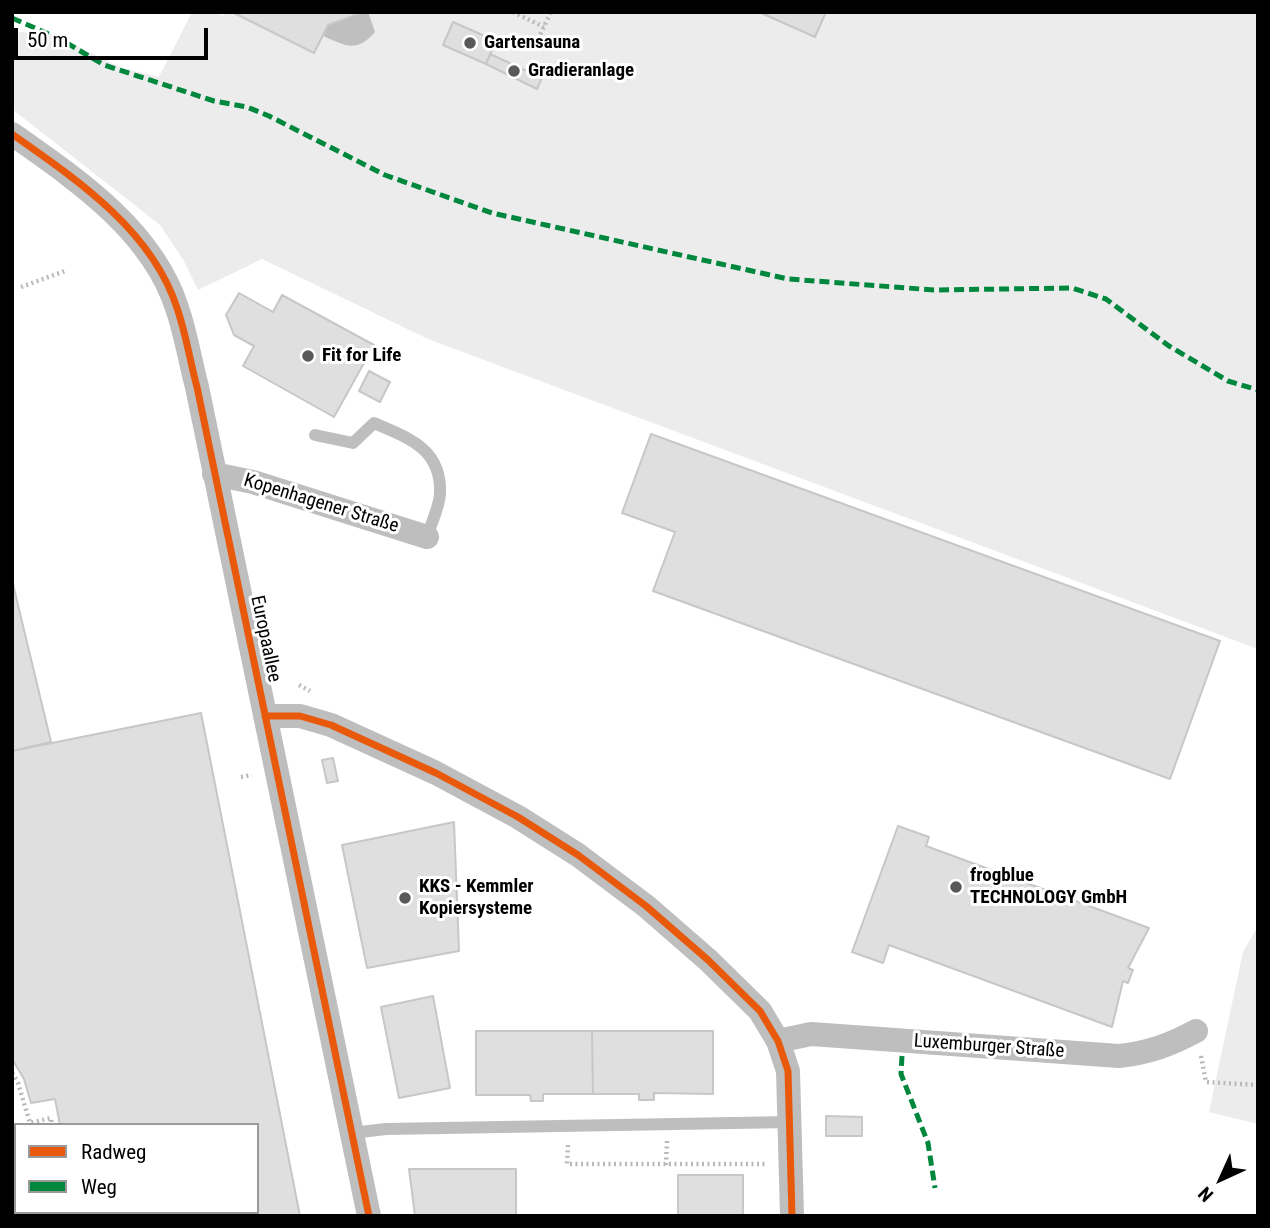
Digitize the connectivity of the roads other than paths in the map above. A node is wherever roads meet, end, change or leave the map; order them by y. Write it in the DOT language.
graph roads {
  1 [pos="12,134"];
  2 [pos="315,435"];
  3 [pos="214,474"];
  4 [pos="427,537"];
  5 [pos="265,716"];
  6 [pos="1196,1031"];
  7 [pos="778,1041"];
  8 [pos="791,1122"];
  9 [pos="352,1133"];
  10 [pos="369,1216"];
  11 [pos="792,1216"];
  1 -- 3 [label="street, Europaallee"];
  2 -- 4 [label="lane"];
  3 -- 4 [label="street, Kopenhagener Straße"];
  3 -- 5 [label="street, Europaallee"];
  5 -- 7 [label="street"];
  5 -- 9 [label="street, Europaallee"];
  6 -- 7 [label="street, Luxemburger Straße"];
  7 -- 8 [label="street"];
  8 -- 9 [label="lane"];
  8 -- 11 [label="street"];
  9 -- 10 [label="street, Europaallee"];
}
